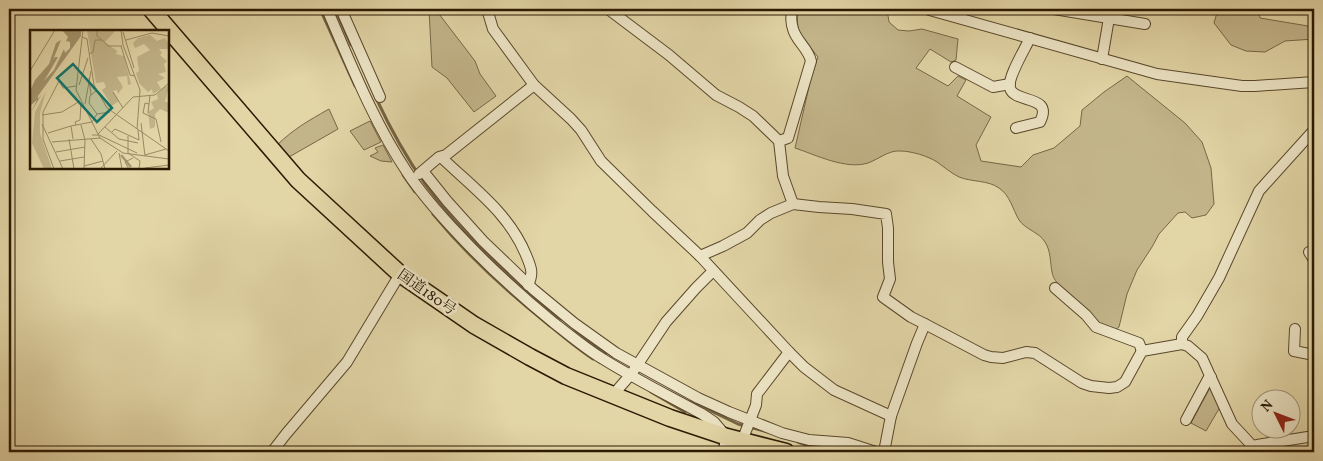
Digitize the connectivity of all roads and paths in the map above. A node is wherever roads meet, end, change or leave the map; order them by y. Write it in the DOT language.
graph roads {
  1 [pos="151,9"];
  2 [pos="327,9"];
  3 [pos="341,9"];
  4 [pos="487,9"];
  5 [pos="608,9"];
  6 [pos="792,9"];
  7 [pos="926,9"];
  8 [pos="1054,9"];
  9 [pos="1109,18"];
  10 [pos="1145,24"];
  11 [pos="1030,38"];
  12 [pos="1102,59"];
  13 [pos="955,67"];
  14 [pos="1314,82"];
  15 [pos="1010,84"];
  16 [pos="534,85"];
  17 [pos="380,97"];
  18 [pos="1016,128"];
  19 [pos="1314,130"];
  20 [pos="779,141"];
  21 [pos="441,157"];
  22 [pos="418,175"];
  23 [pos="794,204"];
  24 [pos="700,256"];
  25 [pos="713,271"];
  26 [pos="400,274"];
  27 [pos="528,285"];
  28 [pos="1055,288"];
  29 [pos="925,324"];
  30 [pos="1295,329"];
  31 [pos="1182,344"];
  32 [pos="1142,351"];
  33 [pos="789,352"];
  34 [pos="1314,355"];
  35 [pos="632,372"];
  36 [pos="1211,377"];
  37 [pos="613,396"];
  38 [pos="891,416"];
  39 [pos="1186,420"];
  40 [pos="1314,436"];
  41 [pos="744,438"];
  42 [pos="1255,450"];
  43 [pos="272,452"];
  44 [pos="786,452"];
  45 [pos="875,452"];
  46 [pos="884,452"];
  47 [pos="912,452"];
  1 -- 26 [label="highway, 国道180号"];
  2 -- 22 [label="street"];
  3 -- 17 [label="street"];
  4 -- 16 [label="street"];
  5 -- 20 [label="street"];
  6 -- 20 [label="street"];
  7 -- 11 [label="street"];
  8 -- 9 [label="street"];
  9 -- 10 [label="street"];
  9 -- 12 [label="street"];
  11 -- 12 [label="street"];
  11 -- 15 [label="street"];
  12 -- 14 [label="street"];
  13 -- 15 [label="street"];
  15 -- 18 [label="street"];
  16 -- 21 [label="street"];
  16 -- 24 [label="street"];
  19 -- 31 [label="street"];
  20 -- 23 [label="street"];
  21 -- 22 [label="street"];
  21 -- 27 [label="street"];
  22 -- 27 [label="street"];
  22 -- 35 [label="street"];
  23 -- 24 [label="street"];
  23 -- 29 [label="street"];
  24 -- 25 [label="street"];
  25 -- 33 [label="street"];
  25 -- 35 [label="street"];
  26 -- 37 [label="highway, 国道180号"];
  26 -- 43 [label="street"];
  27 -- 35 [label="street"];
  28 -- 32 [label="street"];
  29 -- 32 [label="street"];
  29 -- 38 [label="street"];
  30 -- 34 [label="street"];
  31 -- 32 [label="street"];
  31 -- 36 [label="street"];
  33 -- 38 [label="street"];
  33 -- 41 [label="street"];
  35 -- 37 [label="street"];
  35 -- 41 [label="street"];
  35 -- 41 [label="street"];
  36 -- 39 [label="street"];
  36 -- 42 [label="street"];
  37 -- 41 [label="highway, 国道180号"];
  38 -- 46 [label="street"];
  40 -- 42 [label="street"];
  41 -- 44 [label="highway, 国道180号"];
  41 -- 45 [label="street"];
  45 -- 46 [label="street"];
  46 -- 47 [label="street"];
}
